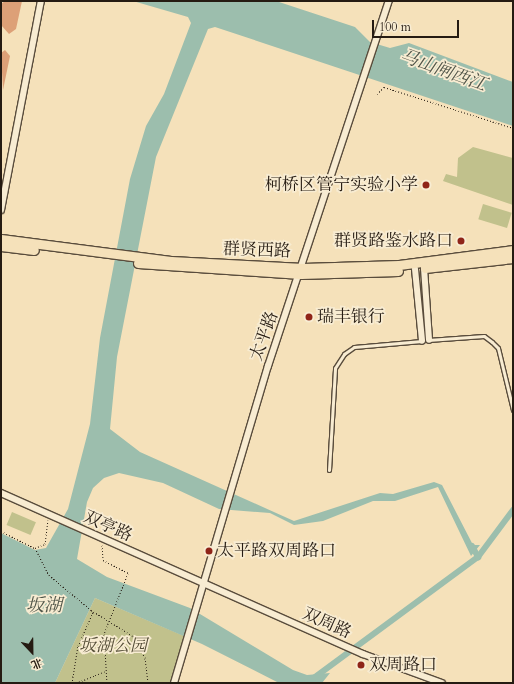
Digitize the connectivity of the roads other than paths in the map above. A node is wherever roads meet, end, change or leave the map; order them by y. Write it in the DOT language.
graph roads {
  1 [pos="41,1"];
  2 [pos="390,1"];
  3 [pos="1,210"];
  4 [pos="1,239"];
  5 [pos="1,246"];
  6 [pos="513,250"];
  7 [pos="113,257"];
  8 [pos="513,258"];
  9 [pos="420,269"];
  10 [pos="302,271"];
  11 [pos="429,340"];
  12 [pos="422,341"];
  13 [pos="513,410"];
  14 [pos="329,470"];
  15 [pos="1,493"];
  16 [pos="204,583"];
  17 [pos="430,681"];
  18 [pos="174,683"];
  19 [pos="442,683"];
  1 -- 3 [label="street"];
  2 -- 10 [label="street, 太平路"];
  4 -- 7 [label="main road, 群贤西路"];
  5 -- 7 [label="main road, 群贤西路"];
  6 -- 10 [label="main road, 群贤西路"];
  7 -- 10 [label="main road, 群贤西路"];
  8 -- 9 [label="main road, 群贤西路"];
  9 -- 10 [label="main road, 群贤西路"];
  9 -- 11 [label="street"];
  9 -- 12 [label="street"];
  10 -- 16 [label="street, 太平路"];
  11 -- 12 [label="lane"];
  11 -- 13 [label="lane"];
  12 -- 14 [label="lane"];
  15 -- 16 [label="street, 双亭路"];
  16 -- 17 [label="street, 双周路"];
  16 -- 18 [label="street, 太平路"];
  17 -- 19 [label="street, 双周路"];
}
